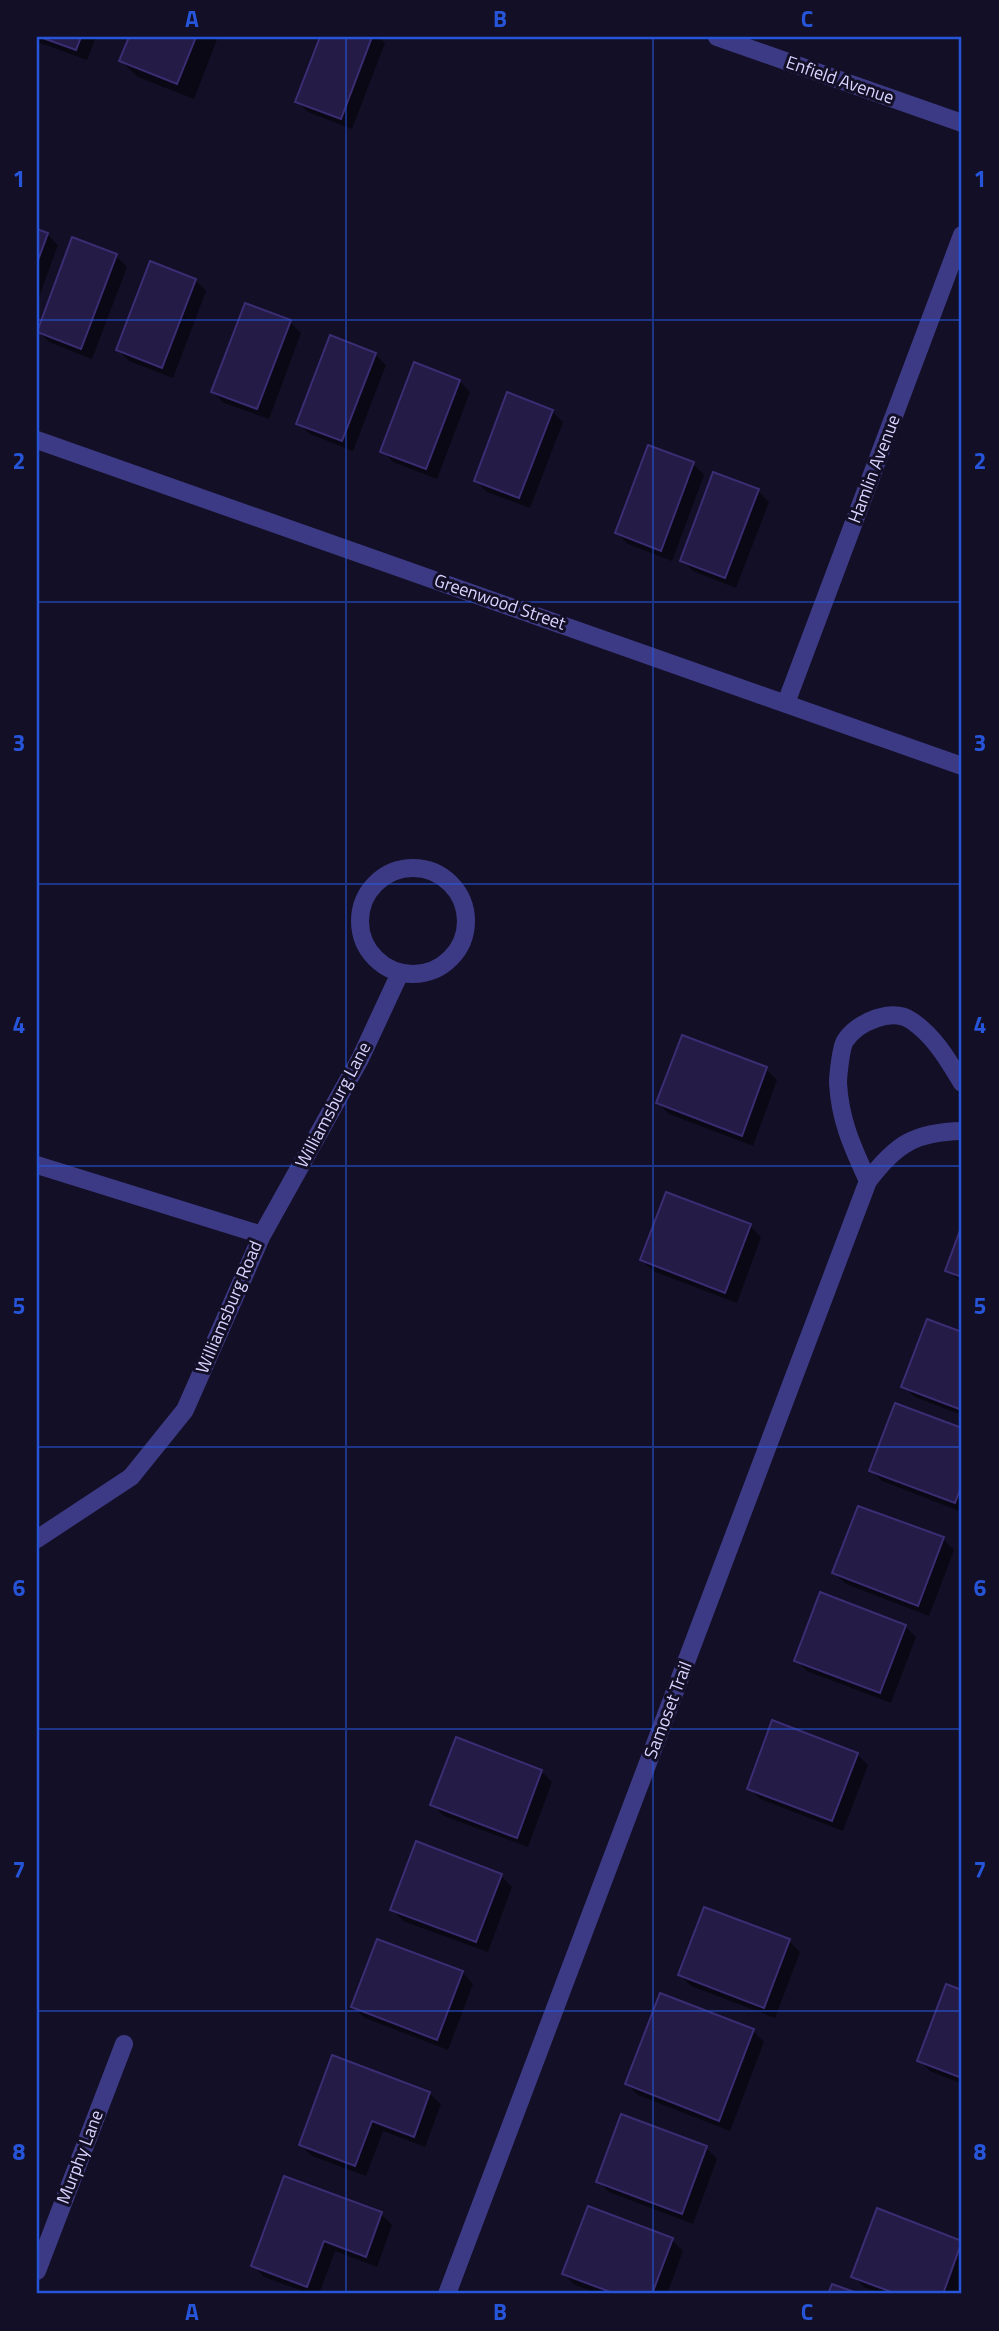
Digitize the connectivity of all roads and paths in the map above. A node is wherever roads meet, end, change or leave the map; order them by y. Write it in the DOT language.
graph roads {
  1 [pos="717,37"];
  2 [pos="962,122"];
  3 [pos="962,235"];
  4 [pos="37,440"];
  5 [pos="786,703"];
  6 [pos="962,766"];
  7 [pos="400,973"];
  8 [pos="962,1083"];
  9 [pos="962,1132"];
  10 [pos="37,1165"];
  11 [pos="868,1181"];
  12 [pos="262,1235"];
  13 [pos="37,1539"];
  14 [pos="124,2044"];
  15 [pos="37,2271"];
  16 [pos="447,2294"];
  1 -- 2 [label="street, Enfield Avenue"];
  3 -- 5 [label="street, Hamlin Avenue"];
  4 -- 5 [label="street, Greenwood Street"];
  5 -- 6 [label="street, Greenwood Street"];
  7 -- 7 [label="street"];
  7 -- 12 [label="street, Williamsburg Lane"];
  8 -- 11 [label="street"];
  9 -- 11 [label="street, Samoset Trail"];
  10 -- 12 [label="street, Williamsburg Road"];
  11 -- 16 [label="street, Samoset Trail"];
  12 -- 13 [label="street, Williamsburg Road"];
  14 -- 15 [label="street, Murphy Lane"];
}
